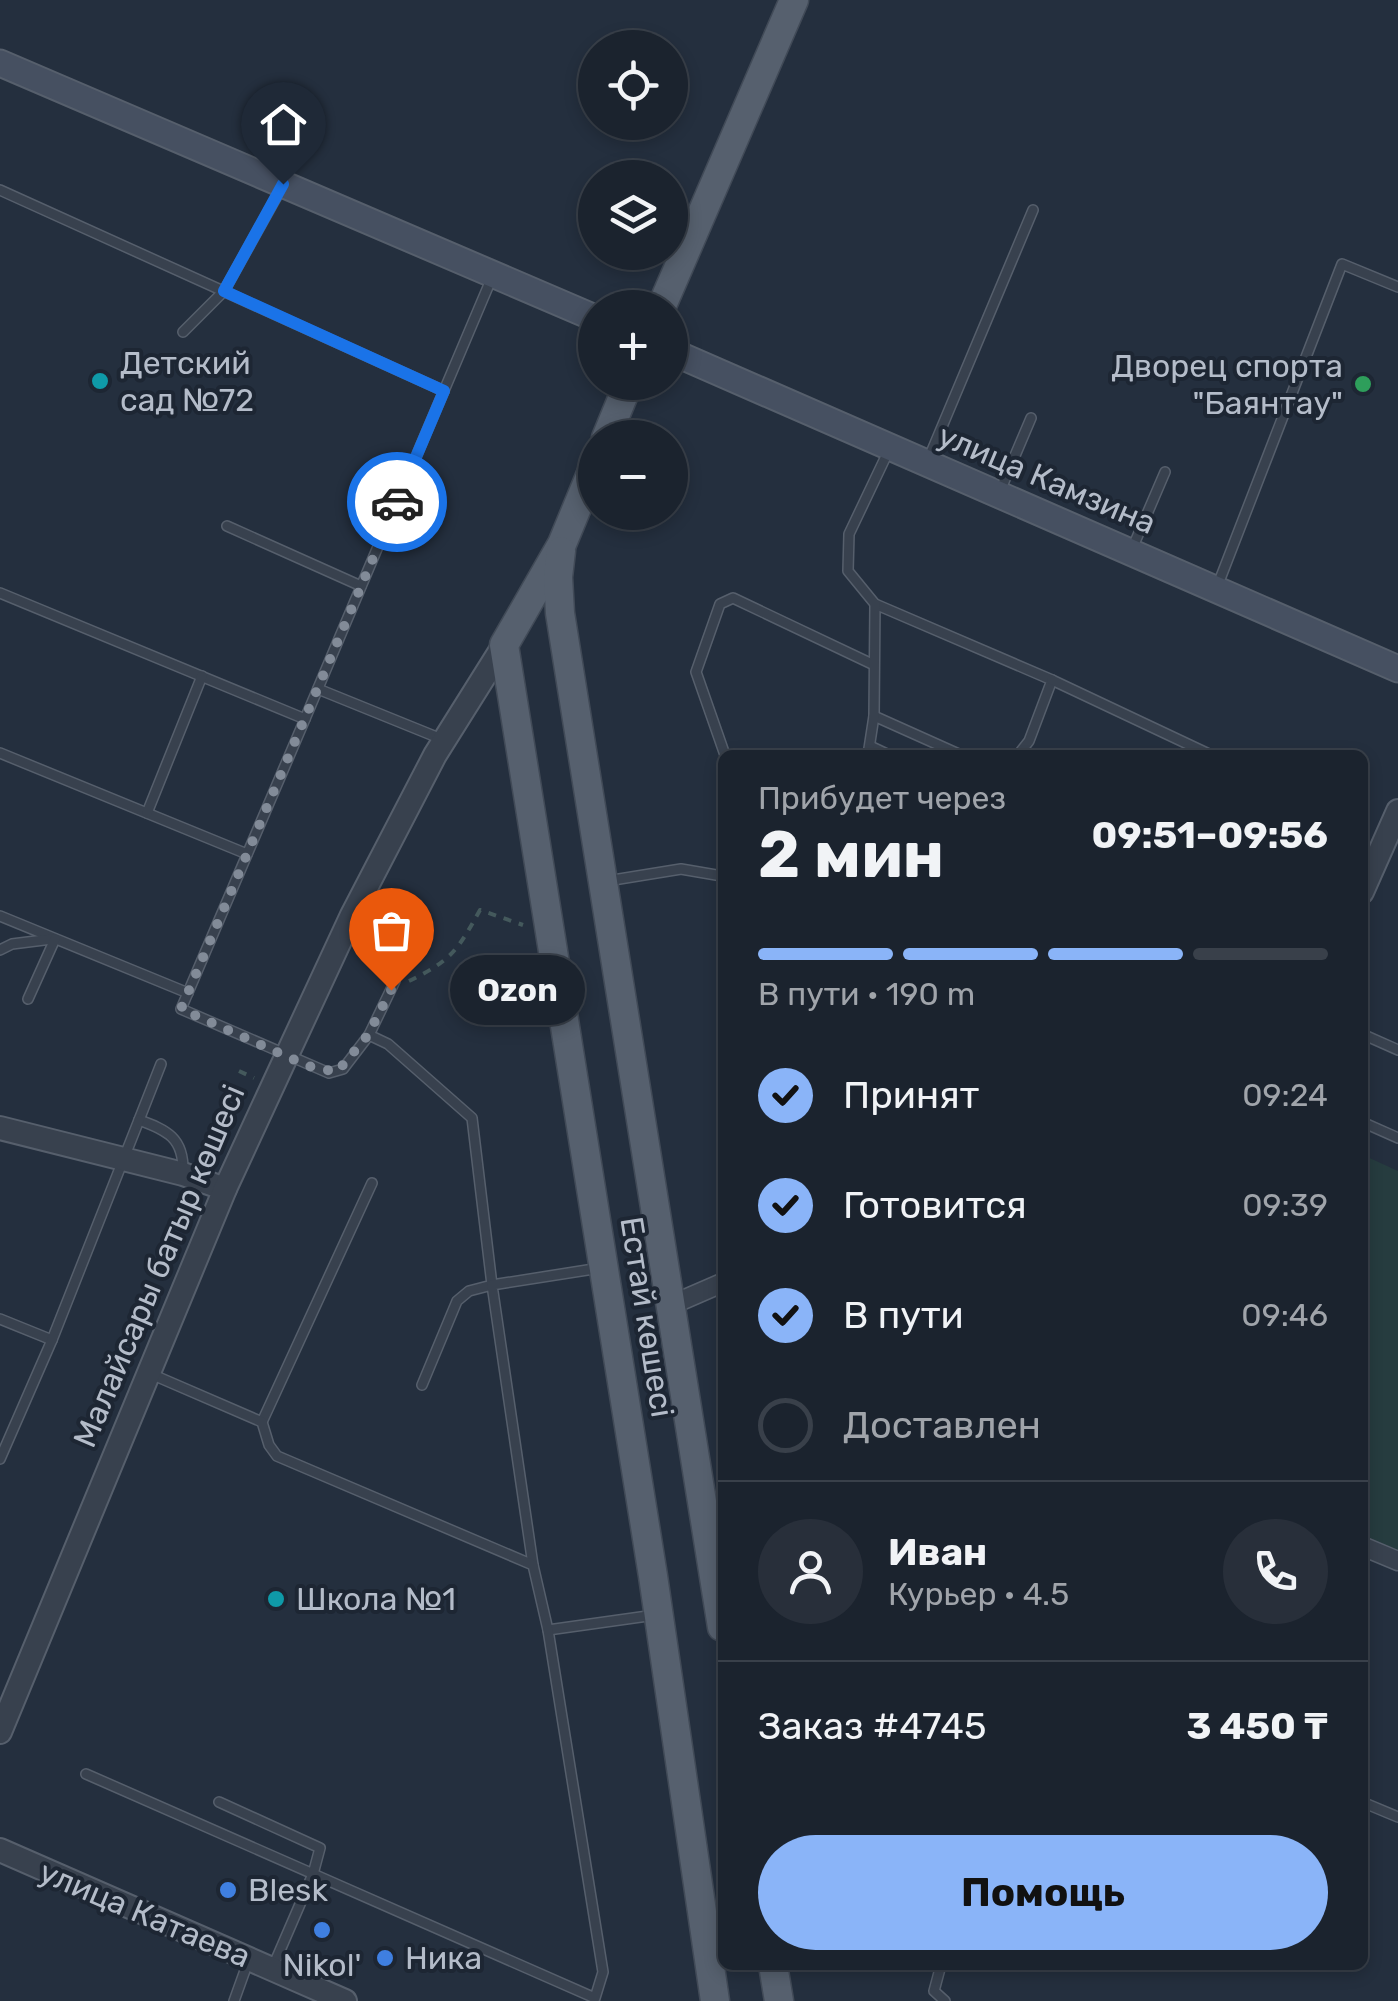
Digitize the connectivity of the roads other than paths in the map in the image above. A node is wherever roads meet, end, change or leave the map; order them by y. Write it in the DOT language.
graph roads {
  1 [pos="794,0"];
  2 [pos="0,63"];
  3 [pos="283,184"];
  4 [pos="0,190"];
  5 [pos="1033,210"];
  6 [pos="494,275"];
  7 [pos="1398,287"];
  8 [pos="669,290"];
  9 [pos="224,291"];
  10 [pos="578,311"];
  11 [pos="183,332"];
  12 [pos="688,359"];
  13 [pos="444,391"];
  14 [pos="1031,418"];
  15 [pos="890,447"];
  16 [pos="928,462"];
  17 [pos="1165,472"];
  18 [pos="999,494"];
  19 [pos="578,505"];
  20 [pos="226,526"];
  21 [pos="562,544"];
  22 [pos="1132,551"];
  23 [pos="361,586"];
  24 [pos="1217,588"];
  25 [pos="0,592"];
  26 [pos="875,604"];
  27 [pos="504,645"];
  28 [pos="872,664"];
  29 [pos="1398,669"];
  30 [pos="202,676"];
  31 [pos="1052,680"];
  32 [pos="318,689"];
  33 [pos="874,716"];
  34 [pos="305,719"];
  35 [pos="444,740"];
  36 [pos="1029,741"];
  37 [pos="723,750"];
  38 [pos="869,750"];
  39 [pos="950,750"];
  40 [pos="1022,750"];
  41 [pos="1032,750"];
  42 [pos="1200,750"];
  43 [pos="0,753"];
  44 [pos="1398,810"];
  45 [pos="147,813"];
  46 [pos="1391,847"];
  47 [pos="248,854"];
  48 [pos="1368,867"];
  49 [pos="718,875"];
  50 [pos="604,882"];
  51 [pos="0,916"];
  52 [pos="55,939"];
  53 [pos="0,950"];
  54 [pos="393,986"];
  55 [pos="188,993"];
  56 [pos="28,999"];
  57 [pos="368,1035"];
  58 [pos="1368,1037"];
  59 [pos="1398,1050"];
  60 [pos="286,1055"];
  61 [pos="162,1064"];
  62 [pos="138,1120"];
  63 [pos="1368,1125"];
  64 [pos="0,1128"];
  65 [pos="1398,1138"];
  66 [pos="122,1160"];
  67 [pos="182,1174"];
  68 [pos="372,1184"];
  69 [pos="225,1189"];
  70 [pos="604,1268"];
  71 [pos="492,1285"];
  72 [pos="718,1285"];
  73 [pos="669,1306"];
  74 [pos="0,1318"];
  75 [pos="52,1340"];
  76 [pos="151,1374"];
  77 [pos="422,1386"];
  78 [pos="262,1422"];
  79 [pos="0,1459"];
  80 [pos="1368,1548"];
  81 [pos="1398,1561"];
  82 [pos="533,1566"];
  83 [pos="718,1602"];
  84 [pos="659,1614"];
  85 [pos="548,1630"];
  86 [pos="0,1732"];
  87 [pos="86,1774"];
  88 [pos="219,1802"];
  89 [pos="1368,1804"];
  90 [pos="1398,1817"];
  91 [pos="0,1850"];
  92 [pos="313,1874"];
  93 [pos="249,1959"];
  94 [pos="272,1969"];
  95 [pos="775,1970"];
  96 [pos="940,1970"];
  97 [pos="595,2000"];
  98 [pos="234,2001"];
  99 [pos="345,2001"];
  100 [pos="715,2001"];
  101 [pos="779,2001"];
  102 [pos="945,2001"];
  1 -- 8 [label="main road"];
  2 -- 3 [label="main road"];
  3 -- 6 [label="main road"];
  3 -- 9 [label="lane"];
  4 -- 9 [label="lane"];
  5 -- 16 [label="lane"];
  6 -- 10 [label="main road"];
  6 -- 13 [label="lane"];
  7 -- 24 [label="lane"];
  9 -- 11 [label="lane"];
  9 -- 13 [label="lane"];
  12 -- 15 [label="main road, улица Камзина"];
  13 -- 23 [label="lane"];
  14 -- 18 [label="lane"];
  15 -- 16 [label="main road, улица Камзина"];
  15 -- 26 [label="lane"];
  16 -- 18 [label="main road, улица Камзина"];
  17 -- 22 [label="lane"];
  18 -- 22 [label="main road, улица Камзина"];
  19 -- 21 [label="main road, Малайсары батыр көшесі"];
  20 -- 23 [label="lane"];
  21 -- 27 [label="main road, Малайсары батыр көшесі"];
  21 -- 50 [label="main road, Естай көшесі"];
  22 -- 24 [label="main road, улица Камзина"];
  23 -- 32 [label="lane"];
  24 -- 29 [label="main road, улица Камзина"];
  25 -- 30 [label="lane"];
  26 -- 28 [label="lane"];
  26 -- 31 [label="lane"];
  27 -- 35 [label="street, Малайсары батыр көшесі"];
  27 -- 70 [label="main road, Естай көшесі"];
  28 -- 33 [label="lane"];
  28 -- 37 [label="lane"];
  30 -- 34 [label="lane"];
  30 -- 45 [label="lane"];
  31 -- 36 [label="lane"];
  31 -- 42 [label="lane"];
  32 -- 34 [label="lane"];
  32 -- 35 [label="lane"];
  33 -- 38 [label="lane"];
  33 -- 39 [label="lane"];
  34 -- 47 [label="lane"];
  35 -- 60 [label="street, Малайсары батыр көшесі"];
  36 -- 40 [label="lane"];
  36 -- 41 [label="lane"];
  43 -- 45 [label="lane"];
  44 -- 46 [label="street"];
  45 -- 47 [label="lane"];
  46 -- 48 [label="street"];
  47 -- 55 [label="lane"];
  49 -- 50 [label="lane"];
  50 -- 73 [label="main road, Естай көшесі"];
  51 -- 52 [label="lane"];
  52 -- 53 [label="lane"];
  52 -- 55 [label="lane"];
  52 -- 56 [label="lane"];
  54 -- 57 [label="lane"];
  55 -- 60 [label="lane"];
  57 -- 60 [label="lane"];
  57 -- 71 [label="lane"];
  58 -- 59 [label="lane"];
  60 -- 69 [label="street, Малайсары батыр көшесі"];
  61 -- 62 [label="lane"];
  62 -- 66 [label="lane"];
  62 -- 67 [label="lane"];
  63 -- 65 [label="lane"];
  64 -- 66 [label="street"];
  66 -- 67 [label="street"];
  66 -- 75 [label="lane"];
  67 -- 69 [label="street"];
  68 -- 78 [label="lane"];
  69 -- 76 [label="street, Малайсары батыр көшесі"];
  70 -- 71 [label="lane"];
  70 -- 84 [label="main road, Естай көшесі"];
  71 -- 77 [label="lane"];
  71 -- 82 [label="lane"];
  72 -- 73 [label="street"];
  73 -- 83 [label="main road, Естай көшесі"];
  74 -- 75 [label="lane"];
  75 -- 79 [label="lane"];
  76 -- 78 [label="lane"];
  76 -- 86 [label="street, Малайсары батыр көшесі"];
  78 -- 82 [label="lane"];
  80 -- 81 [label="street"];
  82 -- 85 [label="lane"];
  84 -- 85 [label="lane"];
  84 -- 100 [label="main road, Естай көшесі"];
  85 -- 97 [label="lane"];
  87 -- 92 [label="lane"];
  88 -- 92 [label="lane"];
  89 -- 90 [label="lane"];
  91 -- 93 [label="street, улица Катаева"];
  92 -- 94 [label="lane"];
  92 -- 97 [label="lane"];
  93 -- 94 [label="street, улица Катаева"];
  93 -- 98 [label="lane"];
  94 -- 99 [label="street, улица Катаева"];
  95 -- 101 [label="main road"];
  96 -- 102 [label="lane"];
}
